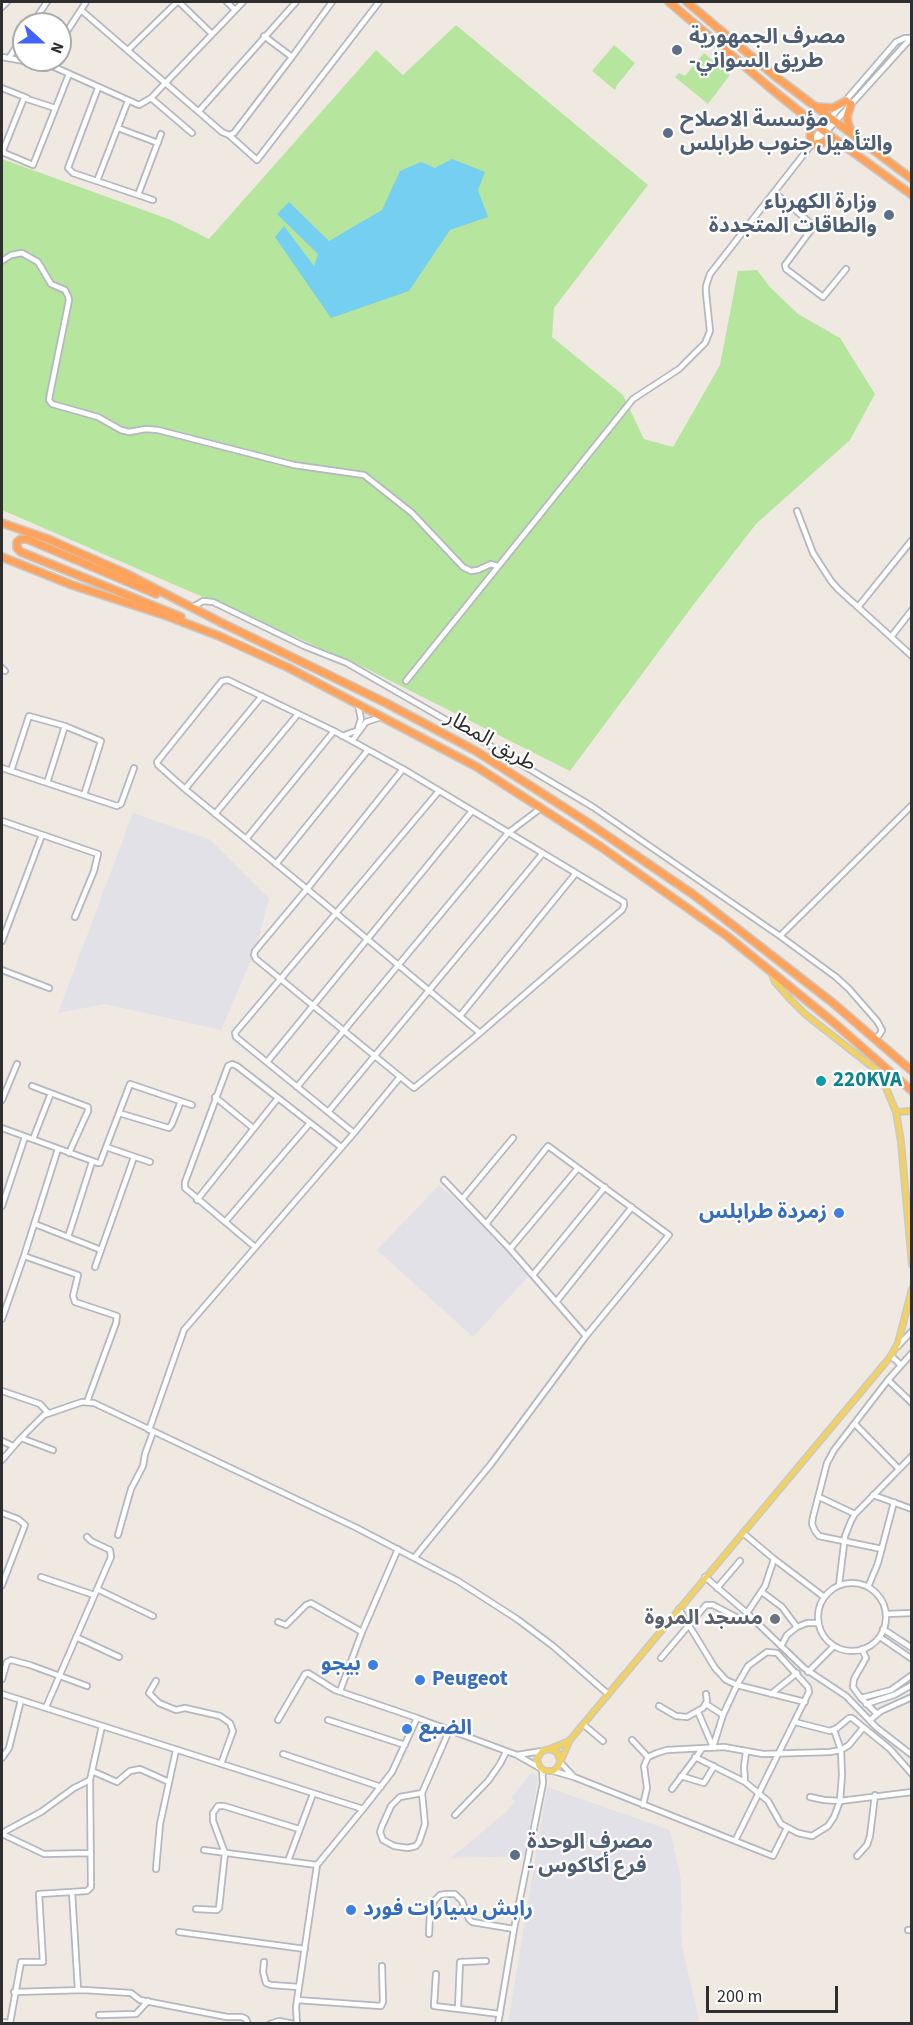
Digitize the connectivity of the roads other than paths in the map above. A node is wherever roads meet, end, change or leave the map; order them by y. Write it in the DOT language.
graph roads {
  1 [pos="7,2"];
  2 [pos="86,2"];
  3 [pos="178,2"];
  4 [pos="227,2"];
  5 [pos="243,2"];
  6 [pos="296,2"];
  7 [pos="332,2"];
  8 [pos="379,2"];
  9 [pos="669,2"];
  10 [pos="687,2"];
  11 [pos="2,7"];
  12 [pos="81,10"];
  13 [pos="235,10"];
  14 [pos="72,24"];
  15 [pos="211,33"];
  16 [pos="264,36"];
  17 [pos="911,38"];
  18 [pos="128,50"];
  19 [pos="292,57"];
  20 [pos="5,58"];
  21 [pos="2,65"];
  22 [pos="65,72"];
  23 [pos="69,74"];
  24 [pos="166,82"];
  25 [pos="2,88"];
  26 [pos="98,88"];
  27 [pos="27,98"];
  28 [pos="151,98"];
  29 [pos="128,101"];
  30 [pos="849,103"];
  31 [pos="811,104"];
  32 [pos="55,108"];
  33 [pos="199,111"];
  34 [pos="802,113"];
  35 [pos="832,120"];
  36 [pos="118,128"];
  37 [pos="823,130"];
  38 [pos="192,133"];
  39 [pos="161,134"];
  40 [pos="229,135"];
  41 [pos="858,139"];
  42 [pos="158,143"];
  43 [pos="813,143"];
  44 [pos="845,147"];
  45 [pos="2,152"];
  46 [pos="912,179"];
  47 [pos="97,181"];
  48 [pos="774,192"];
  49 [pos="138,195"];
  50 [pos="912,195"];
  51 [pos="153,200"];
  52 [pos="2,261"];
  53 [pos="846,268"];
  54 [pos="797,511"];
  55 [pos="2,524"];
  56 [pos="912,540"];
  57 [pos="2,557"];
  58 [pos="497,566"];
  59 [pos="193,607"];
  60 [pos="858,607"];
  61 [pos="912,610"];
  62 [pos="222,623"];
  63 [pos="891,637"];
  64 [pos="238,645"];
  65 [pos="912,656"];
  66 [pos="406,681"];
  67 [pos="262,696"];
  68 [pos="358,705"];
  69 [pos="298,714"];
  70 [pos="382,717"];
  71 [pos="65,726"];
  72 [pos="334,731"];
  73 [pos="357,732"];
  74 [pos="342,735"];
  75 [pos="351,741"];
  76 [pos="359,745"];
  77 [pos="369,750"];
  78 [pos="2,768"];
  79 [pos="134,768"];
  80 [pos="403,769"];
  81 [pos="11,771"];
  82 [pos="47,783"];
  83 [pos="185,789"];
  84 [pos="439,791"];
  85 [pos="84,795"];
  86 [pos="912,805"];
  87 [pos="541,808"];
  88 [pos="472,811"];
  89 [pos="215,814"];
  90 [pos="2,821"];
  91 [pos="508,833"];
  92 [pos="42,835"];
  93 [pos="246,839"];
  94 [pos="543,853"];
  95 [pos="276,864"];
  96 [pos="576,873"];
  97 [pos="306,889"];
  98 [pos="336,914"];
  99 [pos="75,917"];
  100 [pos="780,936"];
  101 [pos="367,939"];
  102 [pos="2,940"];
  103 [pos="398,965"];
  104 [pos="2,970"];
  105 [pos="771,971"];
  106 [pos="280,979"];
  107 [pos="49,987"];
  108 [pos="429,990"];
  109 [pos="313,1006"];
  110 [pos="460,1016"];
  111 [pos="344,1031"];
  112 [pos="480,1033"];
  113 [pos="876,1038"];
  114 [pos="374,1056"];
  115 [pos="267,1062"];
  116 [pos="17,1064"];
  117 [pos="912,1071"];
  118 [pos="400,1077"];
  119 [pos="32,1086"];
  120 [pos="297,1088"];
  121 [pos="912,1091"];
  122 [pos="51,1093"];
  123 [pos="215,1097"];
  124 [pos="278,1098"];
  125 [pos="2,1100"];
  126 [pos="181,1101"];
  127 [pos="192,1105"];
  128 [pos="328,1112"];
  129 [pos="896,1112"];
  130 [pos="912,1112"];
  131 [pos="119,1113"];
  132 [pos="310,1123"];
  133 [pos="2,1128"];
  134 [pos="254,1128"];
  135 [pos="354,1132"];
  136 [pos="25,1137"];
  137 [pos="513,1138"];
  138 [pos="33,1140"];
  139 [pos="106,1147"];
  140 [pos="342,1147"];
  141 [pos="58,1149"];
  142 [pos="69,1153"];
  143 [pos="134,1157"];
  144 [pos="92,1162"];
  145 [pos="150,1162"];
  146 [pos="578,1168"];
  147 [pos="444,1180"];
  148 [pos="605,1187"];
  149 [pos="463,1198"];
  150 [pos="197,1200"];
  151 [pos="2,1206"];
  152 [pos="632,1207"];
  153 [pos="225,1222"];
  154 [pos="35,1224"];
  155 [pos="486,1224"];
  156 [pos="68,1237"];
  157 [pos="255,1247"];
  158 [pos="101,1250"];
  159 [pos="510,1250"];
  160 [pos="24,1256"];
  161 [pos="912,1265"];
  162 [pos="95,1268"];
  163 [pos="533,1275"];
  164 [pos="912,1289"];
  165 [pos="556,1302"];
  166 [pos="2,1319"];
  167 [pos="912,1331"];
  168 [pos="586,1336"];
  169 [pos="893,1353"];
  170 [pos="912,1353"];
  171 [pos="901,1365"];
  172 [pos="888,1380"];
  173 [pos="2,1391"];
  174 [pos="87,1402"];
  175 [pos="912,1402"];
  176 [pos="48,1413"];
  177 [pos="855,1424"];
  178 [pos="151,1431"];
  179 [pos="21,1437"];
  180 [pos="2,1442"];
  181 [pos="13,1446"];
  182 [pos="54,1450"];
  183 [pos="912,1456"];
  184 [pos="2,1460"];
  185 [pos="898,1468"];
  186 [pos="873,1495"];
  187 [pos="819,1497"];
  188 [pos="894,1502"];
  189 [pos="912,1509"];
  190 [pos="2,1513"];
  191 [pos="855,1514"];
  192 [pos="743,1533"];
  193 [pos="118,1535"];
  194 [pos="87,1537"];
  195 [pos="845,1542"];
  196 [pos="398,1549"];
  197 [pos="882,1549"];
  198 [pos="414,1558"];
  199 [pos="774,1559"];
  200 [pos="740,1561"];
  201 [pos="42,1577"];
  202 [pos="705,1577"];
  203 [pos="2,1585"];
  204 [pos="839,1585"];
  205 [pos="717,1587"];
  206 [pos="868,1587"];
  207 [pos="95,1592"];
  208 [pos="762,1592"];
  209 [pos="824,1597"];
  210 [pos="679,1609"];
  211 [pos="747,1613"];
  212 [pos="912,1613"];
  213 [pos="886,1614"];
  214 [pos="153,1616"];
  215 [pos="736,1617"];
  216 [pos="278,1622"];
  217 [pos="818,1623"];
  218 [pos="689,1625"];
  219 [pos="797,1627"];
  220 [pos="884,1629"];
  221 [pos="362,1632"];
  222 [pos="880,1636"];
  223 [pos="76,1637"];
  224 [pos="782,1646"];
  225 [pos="834,1646"];
  226 [pos="912,1648"];
  227 [pos="862,1649"];
  228 [pos="118,1657"];
  229 [pos="661,1658"];
  230 [pos="912,1659"];
  231 [pos="806,1670"];
  232 [pos="797,1674"];
  233 [pos="912,1675"];
  234 [pos="60,1676"];
  235 [pos="2,1678"];
  236 [pos="156,1681"];
  237 [pos="737,1685"];
  238 [pos="912,1685"];
  239 [pos="87,1686"];
  240 [pos="340,1691"];
  241 [pos="886,1692"];
  242 [pos="2,1694"];
  243 [pos="608,1694"];
  244 [pos="706,1694"];
  245 [pos="771,1694"];
  246 [pos="912,1697"];
  247 [pos="861,1698"];
  248 [pos="888,1698"];
  249 [pos="21,1700"];
  250 [pos="805,1702"];
  251 [pos="706,1704"];
  252 [pos="866,1704"];
  253 [pos="659,1706"];
  254 [pos="46,1707"];
  255 [pos="698,1712"];
  256 [pos="876,1713"];
  257 [pos="723,1715"];
  258 [pos="417,1718"];
  259 [pos="278,1720"];
  260 [pos="327,1720"];
  261 [pos="870,1720"];
  262 [pos="795,1722"];
  263 [pos="584,1725"];
  264 [pos="102,1726"];
  265 [pos="863,1728"];
  266 [pos="834,1730"];
  267 [pos="449,1731"];
  268 [pos="570,1740"];
  269 [pos="632,1740"];
  270 [pos="603,1741"];
  271 [pos="405,1745"];
  272 [pos="713,1747"];
  273 [pos="702,1749"];
  274 [pos="176,1750"];
  275 [pos="545,1750"];
  276 [pos="841,1750"];
  277 [pos="506,1752"];
  278 [pos="746,1752"];
  279 [pos="283,1754"];
  280 [pos="779,1754"];
  281 [pos="517,1755"];
  282 [pos="912,1755"];
  283 [pos="648,1757"];
  284 [pos="695,1757"];
  285 [pos="2,1758"];
  286 [pos="560,1761"];
  287 [pos="221,1764"];
  288 [pos="714,1766"];
  289 [pos="541,1769"];
  290 [pos="92,1771"];
  291 [pos="551,1771"];
  292 [pos="912,1774"];
  293 [pos="574,1776"];
  294 [pos="681,1776"];
  295 [pos="90,1780"];
  296 [pos="169,1782"];
  297 [pos="746,1782"];
  298 [pos="543,1783"];
  299 [pos="381,1787"];
  300 [pos="672,1789"];
  301 [pos="422,1792"];
  302 [pos="912,1792"];
  303 [pos="759,1793"];
  304 [pos="313,1794"];
  305 [pos="875,1795"];
  306 [pos="810,1797"];
  307 [pos="840,1801"];
  308 [pos="643,1805"];
  309 [pos="363,1809"];
  310 [pos="455,1815"];
  311 [pos="787,1828"];
  312 [pos="299,1829"];
  313 [pos="2,1834"];
  314 [pos="735,1841"];
  315 [pos="204,1850"];
  316 [pos="91,1852"];
  317 [pos="225,1853"];
  318 [pos="857,1856"];
  319 [pos="288,1861"];
  320 [pos="317,1865"];
  321 [pos="156,1869"];
  322 [pos="72,1892"];
  323 [pos="196,1909"];
  324 [pos="514,1929"];
  325 [pos="179,1932"];
  326 [pos="429,1934"];
  327 [pos="305,1949"];
  328 [pos="486,1961"];
  329 [pos="264,1962"];
  330 [pos="382,1966"];
  331 [pos="436,1974"];
  332 [pos="298,1988"];
  333 [pos="78,1990"];
  334 [pos="14,1992"];
  335 [pos="297,2000"];
  336 [pos="148,2001"];
  337 [pos="458,2008"];
  338 [pos="500,2014"];
  339 [pos="99,2015"];
  340 [pos="2,2022"];
  341 [pos="248,2024"];
  342 [pos="270,2024"];
  343 [pos="295,2024"];
  344 [pos="498,2024"];
  1 -- 11 [label="street"];
  2 -- 12 [label="street"];
  3 -- 15 [label="street"];
  3 -- 18 [label="street"];
  4 -- 13 [label="street"];
  5 -- 13 [label="street"];
  6 -- 16 [label="street"];
  7 -- 19 [label="street"];
  8 -- 40 [label="street"];
  9 -- 34 [label="highway"];
  10 -- 31 [label="highway"];
  12 -- 14 [label="street"];
  12 -- 18 [label="street"];
  13 -- 15 [label="street"];
  15 -- 24 [label="street"];
  16 -- 19 [label="street"];
  16 -- 33 [label="street"];
  17 -- 30 [label="street"];
  18 -- 24 [label="street"];
  19 -- 40 [label="street"];
  20 -- 21 [label="street"];
  22 -- 23 [label="street"];
  23 -- 26 [label="street"];
  23 -- 32 [label="street"];
  24 -- 28 [label="street"];
  24 -- 33 [label="street"];
  25 -- 27 [label="street"];
  26 -- 29 [label="street"];
  26 -- 47 [label="street"];
  27 -- 32 [label="street"];
  27 -- 45 [label="street"];
  28 -- 29 [label="street"];
  28 -- 38 [label="street"];
  29 -- 36 [label="street"];
  30 -- 31 [label="highway"];
  30 -- 35 [label="street"];
  30 -- 41 [label="highway"];
  31 -- 35 [label="highway"];
  32 -- 45 [label="street"];
  33 -- 40 [label="street"];
  34 -- 37 [label="highway"];
  34 -- 43 [label="highway"];
  35 -- 37 [label="street"];
  35 -- 41 [label="highway"];
  36 -- 42 [label="street"];
  36 -- 47 [label="street"];
  37 -- 43 [label="street"];
  37 -- 44 [label="highway"];
  39 -- 42 [label="street"];
  41 -- 46 [label="highway"];
  42 -- 49 [label="street"];
  43 -- 44 [label="highway"];
  43 -- 48 [label="street"];
  44 -- 50 [label="highway"];
  47 -- 49 [label="street"];
  48 -- 53 [label="street"];
  48 -- 58 [label="street"];
  49 -- 51 [label="street"];
  52 -- 58 [label="street"];
  54 -- 60 [label="street"];
  55 -- 59 [label="highway, طريق المطار"];
  56 -- 60 [label="street"];
  57 -- 64 [label="highway, طريق المطار"];
  58 -- 66 [label="street"];
  59 -- 62 [label="highway, طريق المطار"];
  59 -- 100 [label="street"];
  60 -- 63 [label="street"];
  61 -- 63 [label="street"];
  62 -- 64 [label="highway"];
  62 -- 113 [label="highway, طريق المطار"];
  63 -- 65 [label="street"];
  64 -- 68 [label="highway, طريق المطار"];
  67 -- 69 [label="street"];
  67 -- 83 [label="street"];
  67 -- 83 [label="street"];
  68 -- 70 [label="highway, طريق المطار"];
  68 -- 73 [label="street"];
  69 -- 72 [label="street"];
  69 -- 89 [label="street"];
  70 -- 73 [label="street"];
  70 -- 87 [label="highway, طريق المطار"];
  71 -- 81 [label="street"];
  71 -- 82 [label="street"];
  71 -- 85 [label="street"];
  72 -- 74 [label="street"];
  72 -- 93 [label="street"];
  73 -- 74 [label="street"];
  73 -- 75 [label="street"];
  73 -- 76 [label="street"];
  74 -- 75 [label="street"];
  75 -- 76 [label="street"];
  76 -- 77 [label="street"];
  77 -- 80 [label="street"];
  77 -- 95 [label="street"];
  78 -- 81 [label="street"];
  79 -- 85 [label="street"];
  80 -- 84 [label="street"];
  80 -- 97 [label="street"];
  81 -- 82 [label="street"];
  82 -- 85 [label="street"];
  83 -- 89 [label="street"];
  84 -- 88 [label="street"];
  84 -- 98 [label="street"];
  86 -- 100 [label="street"];
  87 -- 91 [label="street"];
  87 -- 105 [label="highway, طريق المطار"];
  88 -- 91 [label="street"];
  88 -- 101 [label="street"];
  89 -- 93 [label="street"];
  90 -- 92 [label="street"];
  91 -- 94 [label="street"];
  91 -- 103 [label="street"];
  92 -- 99 [label="street"];
  92 -- 102 [label="street"];
  93 -- 95 [label="street"];
  94 -- 96 [label="street"];
  94 -- 108 [label="street"];
  95 -- 97 [label="street"];
  96 -- 110 [label="street"];
  96 -- 112 [label="street"];
  97 -- 98 [label="street"];
  97 -- 106 [label="street"];
  98 -- 101 [label="street"];
  98 -- 106 [label="street"];
  100 -- 113 [label="street"];
  101 -- 103 [label="street"];
  101 -- 109 [label="street"];
  103 -- 108 [label="street"];
  103 -- 111 [label="street"];
  104 -- 107 [label="street"];
  105 -- 121 [label="highway, طريق المطار"];
  105 -- 129 [label="main road"];
  106 -- 109 [label="street"];
  106 -- 115 [label="street"];
  108 -- 110 [label="street"];
  108 -- 114 [label="street"];
  109 -- 111 [label="street"];
  109 -- 115 [label="street"];
  110 -- 112 [label="street"];
  111 -- 114 [label="street"];
  111 -- 120 [label="street"];
  112 -- 118 [label="street"];
  113 -- 117 [label="highway, طريق المطار"];
  114 -- 118 [label="street"];
  114 -- 128 [label="street"];
  115 -- 120 [label="street"];
  116 -- 125 [label="street"];
  118 -- 135 [label="street"];
  119 -- 122 [label="street"];
  120 -- 128 [label="street"];
  122 -- 138 [label="street"];
  122 -- 142 [label="street"];
  123 -- 124 [label="street"];
  123 -- 134 [label="street"];
  123 -- 150 [label="street"];
  124 -- 132 [label="street"];
  124 -- 134 [label="street"];
  126 -- 127 [label="street"];
  126 -- 131 [label="street"];
  126 -- 131 [label="street"];
  128 -- 135 [label="street"];
  129 -- 130 [label="main road"];
  129 -- 161 [label="main road"];
  131 -- 139 [label="street"];
  132 -- 140 [label="street"];
  132 -- 153 [label="street"];
  133 -- 136 [label="street"];
  134 -- 150 [label="street"];
  135 -- 140 [label="street"];
  136 -- 138 [label="street"];
  136 -- 151 [label="street"];
  137 -- 149 [label="street"];
  138 -- 141 [label="street"];
  139 -- 143 [label="street"];
  139 -- 144 [label="street"];
  140 -- 157 [label="street"];
  141 -- 142 [label="street"];
  141 -- 154 [label="street"];
  142 -- 144 [label="street"];
  143 -- 145 [label="street"];
  143 -- 158 [label="street"];
  144 -- 156 [label="street"];
  146 -- 148 [label="street"];
  146 -- 155 [label="street"];
  146 -- 159 [label="street"];
  147 -- 149 [label="street"];
  148 -- 152 [label="street"];
  148 -- 163 [label="street"];
  149 -- 155 [label="street"];
  150 -- 153 [label="street"];
  152 -- 165 [label="street"];
  152 -- 168 [label="street"];
  153 -- 157 [label="street"];
  154 -- 156 [label="street"];
  154 -- 160 [label="street"];
  155 -- 159 [label="street"];
  156 -- 158 [label="street"];
  157 -- 178 [label="street"];
  158 -- 162 [label="street"];
  159 -- 163 [label="street"];
  160 -- 166 [label="street"];
  160 -- 174 [label="street"];
  163 -- 165 [label="street"];
  164 -- 169 [label="main road"];
  165 -- 168 [label="street"];
  167 -- 169 [label="street"];
  168 -- 198 [label="street"];
  169 -- 171 [label="street"];
  169 -- 192 [label="main road"];
  170 -- 171 [label="street"];
  171 -- 172 [label="street"];
  172 -- 175 [label="street"];
  172 -- 177 [label="street"];
  173 -- 176 [label="street"];
  174 -- 176 [label="street"];
  174 -- 178 [label="street"];
  176 -- 179 [label="street"];
  177 -- 185 [label="street"];
  177 -- 187 [label="street"];
  178 -- 193 [label="street"];
  178 -- 196 [label="street"];
  179 -- 181 [label="street"];
  179 -- 182 [label="street"];
  180 -- 181 [label="street"];
  181 -- 184 [label="street"];
  183 -- 185 [label="street"];
  185 -- 186 [label="street"];
  186 -- 188 [label="street"];
  186 -- 191 [label="street"];
  187 -- 191 [label="street"];
  187 -- 195 [label="street"];
  188 -- 189 [label="street"];
  188 -- 197 [label="street"];
  190 -- 203 [label="street"];
  191 -- 195 [label="street"];
  192 -- 199 [label="street"];
  192 -- 202 [label="main road"];
  194 -- 207 [label="street"];
  195 -- 197 [label="street"];
  195 -- 204 [label="street"];
  196 -- 198 [label="street"];
  196 -- 221 [label="street"];
  197 -- 206 [label="street"];
  198 -- 243 [label="street"];
  199 -- 208 [label="street"];
  199 -- 209 [label="street"];
  200 -- 205 [label="street"];
  201 -- 207 [label="street"];
  202 -- 205 [label="street"];
  202 -- 210 [label="main road"];
  204 -- 206 [label="street"];
  204 -- 209 [label="street"];
  205 -- 211 [label="street"];
  206 -- 213 [label="street"];
  207 -- 214 [label="street"];
  207 -- 223 [label="street"];
  208 -- 211 [label="street"];
  208 -- 219 [label="street"];
  209 -- 217 [label="street"];
  210 -- 218 [label="street"];
  210 -- 243 [label="main road"];
  211 -- 224 [label="street"];
  212 -- 213 [label="street"];
  213 -- 220 [label="street"];
  215 -- 218 [label="street"];
  216 -- 221 [label="street"];
  217 -- 219 [label="street"];
  217 -- 225 [label="street"];
  218 -- 229 [label="street"];
  218 -- 237 [label="street"];
  219 -- 224 [label="street"];
  220 -- 222 [label="street"];
  220 -- 226 [label="street"];
  221 -- 240 [label="street"];
  222 -- 227 [label="street"];
  222 -- 230 [label="street"];
  223 -- 228 [label="street"];
  223 -- 234 [label="street"];
  224 -- 231 [label="street"];
  225 -- 227 [label="street"];
  225 -- 231 [label="street"];
  227 -- 247 [label="street"];
  231 -- 232 [label="street"];
  231 -- 261 [label="street"];
  232 -- 237 [label="street"];
  232 -- 245 [label="street"];
  232 -- 250 [label="street"];
  233 -- 241 [label="street"];
  234 -- 235 [label="street"];
  234 -- 239 [label="street"];
  234 -- 254 [label="street"];
  236 -- 287 [label="street"];
  237 -- 245 [label="street"];
  237 -- 257 [label="street"];
  238 -- 248 [label="street"];
  240 -- 258 [label="street"];
  240 -- 259 [label="street"];
  241 -- 247 [label="street"];
  241 -- 248 [label="street"];
  242 -- 249 [label="street"];
  243 -- 263 [label="main road"];
  244 -- 251 [label="street"];
  245 -- 250 [label="street"];
  246 -- 256 [label="street"];
  247 -- 252 [label="street"];
  248 -- 252 [label="street"];
  249 -- 254 [label="street"];
  249 -- 285 [label="street"];
  250 -- 262 [label="street"];
  251 -- 255 [label="street"];
  251 -- 257 [label="street"];
  252 -- 256 [label="street"];
  253 -- 255 [label="street"];
  254 -- 264 [label="street"];
  255 -- 272 [label="street"];
  256 -- 261 [label="street"];
  257 -- 272 [label="street"];
  258 -- 267 [label="street"];
  258 -- 271 [label="street"];
  260 -- 271 [label="street"];
  261 -- 282 [label="street"];
  262 -- 266 [label="street"];
  262 -- 280 [label="street"];
  263 -- 268 [label="main road"];
  263 -- 270 [label="street"];
  264 -- 274 [label="street"];
  264 -- 290 [label="street"];
  265 -- 266 [label="street"];
  265 -- 276 [label="street"];
  265 -- 292 [label="street"];
  266 -- 276 [label="street"];
  267 -- 277 [label="street"];
  267 -- 301 [label="street"];
  268 -- 275 [label="main road"];
  268 -- 286 [label="main road"];
  269 -- 283 [label="street"];
  271 -- 299 [label="street"];
  272 -- 273 [label="street"];
  272 -- 278 [label="street"];
  273 -- 283 [label="street"];
  273 -- 284 [label="street"];
  274 -- 287 [label="street"];
  274 -- 296 [label="street"];
  275 -- 281 [label="street"];
  275 -- 286 [label="main road"];
  275 -- 289 [label="main road"];
  276 -- 280 [label="street"];
  276 -- 307 [label="street"];
  277 -- 281 [label="street"];
  277 -- 310 [label="street"];
  278 -- 280 [label="street"];
  278 -- 297 [label="street"];
  279 -- 299 [label="street"];
  280 -- 303 [label="street"];
  281 -- 289 [label="street"];
  283 -- 308 [label="street"];
  284 -- 288 [label="street"];
  284 -- 294 [label="street"];
  286 -- 291 [label="main road"];
  286 -- 293 [label="street"];
  287 -- 304 [label="street"];
  288 -- 294 [label="street"];
  288 -- 297 [label="street"];
  289 -- 291 [label="main road"];
  289 -- 298 [label="street"];
  290 -- 295 [label="street"];
  290 -- 296 [label="street"];
  291 -- 293 [label="street"];
  291 -- 298 [label="street"];
  293 -- 308 [label="street"];
  294 -- 300 [label="street"];
  295 -- 313 [label="street"];
  295 -- 316 [label="street"];
  296 -- 321 [label="street"];
  297 -- 303 [label="street"];
  298 -- 324 [label="street"];
  299 -- 309 [label="street"];
  301 -- 301 [label="street"];
  302 -- 305 [label="street"];
  303 -- 311 [label="street"];
  303 -- 314 [label="street"];
  304 -- 309 [label="street"];
  304 -- 312 [label="street"];
  305 -- 307 [label="street"];
  305 -- 318 [label="street"];
  306 -- 307 [label="street"];
  307 -- 311 [label="street"];
  308 -- 314 [label="street"];
  309 -- 320 [label="street"];
  311 -- 314 [label="street"];
  312 -- 317 [label="street"];
  312 -- 319 [label="street"];
  313 -- 316 [label="street"];
  315 -- 317 [label="street"];
  316 -- 322 [label="street"];
  317 -- 319 [label="street"];
  317 -- 323 [label="street"];
  319 -- 320 [label="street"];
  320 -- 327 [label="street"];
  322 -- 333 [label="street"];
  322 -- 334 [label="street"];
  324 -- 326 [label="street"];
  324 -- 338 [label="street"];
  325 -- 327 [label="street"];
  327 -- 332 [label="street"];
  328 -- 337 [label="street"];
  329 -- 332 [label="street"];
  330 -- 335 [label="street"];
  331 -- 337 [label="street"];
  332 -- 335 [label="street"];
  333 -- 334 [label="street"];
  333 -- 336 [label="street"];
  334 -- 340 [label="street"];
  335 -- 343 [label="street"];
  336 -- 339 [label="street"];
  336 -- 341 [label="street"];
  337 -- 338 [label="street"];
  338 -- 344 [label="street"];
  342 -- 343 [label="street"];
}
